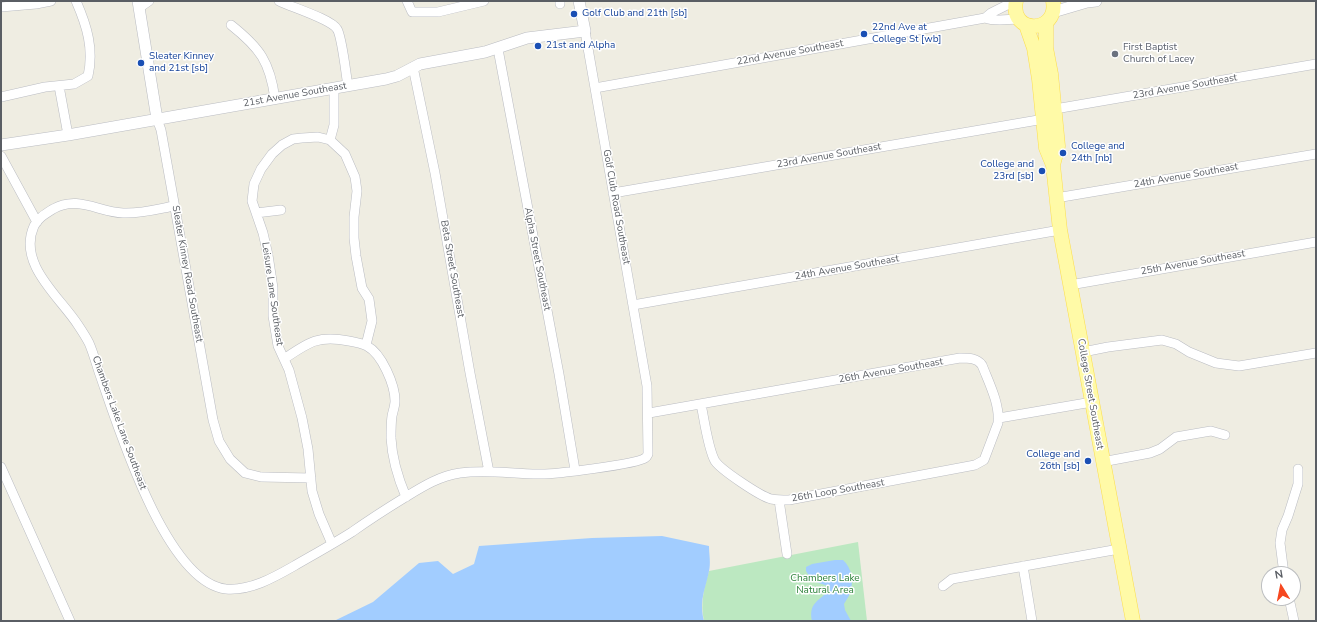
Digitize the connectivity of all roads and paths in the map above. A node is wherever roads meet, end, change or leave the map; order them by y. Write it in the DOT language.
graph roads {
  1 [pos="51,1"];
  2 [pos="76,1"];
  3 [pos="149,1"];
  4 [pos="279,1"];
  5 [pos="407,1"];
  6 [pos="484,1"];
  7 [pos="579,1"];
  8 [pos="1015,1"];
  9 [pos="1088,1"];
  10 [pos="139,4"];
  11 [pos="1,7"];
  12 [pos="1051,12"];
  13 [pos="985,18"];
  14 [pos="1022,22"];
  15 [pos="231,25"];
  16 [pos="585,31"];
  17 [pos="498,49"];
  18 [pos="1316,64"];
  19 [pos="413,67"];
  20 [pos="59,86"];
  21 [pos="348,86"];
  22 [pos="334,88"];
  23 [pos="595,88"];
  24 [pos="1,97"];
  25 [pos="275,99"];
  26 [pos="1055,109"];
  27 [pos="1044,118"];
  28 [pos="157,119"];
  29 [pos="68,135"];
  30 [pos="330,140"];
  31 [pos="1,145"];
  32 [pos="1316,154"];
  33 [pos="1,156"];
  34 [pos="1053,166"];
  35 [pos="613,193"];
  36 [pos="1056,198"];
  37 [pos="174,206"];
  38 [pos="281,210"];
  39 [pos="256,213"];
  40 [pos="37,222"];
  41 [pos="1060,230"];
  42 [pos="1316,242"];
  43 [pos="1070,284"];
  44 [pos="633,306"];
  45 [pos="366,345"];
  46 [pos="1083,352"];
  47 [pos="1316,353"];
  48 [pos="284,359"];
  49 [pos="1092,402"];
  50 [pos="701,404"];
  51 [pos="649,413"];
  52 [pos="999,418"];
  53 [pos="1226,435"];
  54 [pos="1102,462"];
  55 [pos="1,467"];
  56 [pos="1298,469"];
  57 [pos="575,470"];
  58 [pos="489,472"];
  59 [pos="311,478"];
  60 [pos="406,497"];
  61 [pos="780,500"];
  62 [pos="332,544"];
  63 [pos="1119,549"];
  64 [pos="787,554"];
  65 [pos="1023,566"];
  66 [pos="1283,566"];
  67 [pos="943,586"];
  68 [pos="1291,606"];
  69 [pos="70,621"];
  70 [pos="1032,621"];
  71 [pos="1133,621"];
  72 [pos="1294,621"];
  1 -- 11 [label="street"];
  2 -- 20 [label="street"];
  3 -- 10 [label="street"];
  4 -- 21 [label="street"];
  5 -- 6 [label="street"];
  7 -- 16 [label="street, Golf Club Road Southeast"];
  8 -- 13 [label="street, 22nd Avenue Southeast"];
  8 -- 14 [label="main road, College Street Southeast"];
  9 -- 12 [label="street"];
  10 -- 28 [label="street, Sleater Kinney Road Southeast"];
  12 -- 14 [label="main road"];
  12 -- 26 [label="main road, College Street Southeast"];
  13 -- 14 [label="street, 22nd Avenue Southeast"];
  13 -- 23 [label="street, 22nd Avenue Southeast"];
  14 -- 27 [label="main road, College Street Southeast"];
  15 -- 25 [label="street"];
  16 -- 17 [label="street, 21st Avenue Southeast"];
  16 -- 23 [label="street, Golf Club Road Southeast"];
  17 -- 19 [label="street, 21st Avenue Southeast"];
  17 -- 57 [label="street, Alpha Street Southeast"];
  18 -- 26 [label="street, 23rd Avenue Southeast"];
  19 -- 21 [label="street, 21st Avenue Southeast"];
  19 -- 58 [label="street, Beta Street Southeast"];
  20 -- 24 [label="street"];
  20 -- 29 [label="street"];
  21 -- 22 [label="street, 21st Avenue Southeast"];
  22 -- 25 [label="street, 21st Avenue Southeast"];
  22 -- 30 [label="street"];
  23 -- 35 [label="street, Golf Club Road Southeast"];
  25 -- 28 [label="street, 21st Avenue Southeast"];
  26 -- 34 [label="main road, College Street Southeast"];
  27 -- 34 [label="main road, College Street Southeast"];
  27 -- 35 [label="street, 23rd Avenue Southeast"];
  28 -- 29 [label="street, 21st Avenue Southeast"];
  28 -- 37 [label="street, Sleater Kinney Road Southeast"];
  29 -- 31 [label="street, 21st Avenue Southeast"];
  30 -- 39 [label="street, Leisure Lane Southeast"];
  30 -- 45 [label="street"];
  32 -- 36 [label="street, 24th Avenue Southeast"];
  33 -- 40 [label="street"];
  34 -- 36 [label="main road, College Street Southeast"];
  35 -- 44 [label="street, Golf Club Road Southeast"];
  36 -- 41 [label="main road, College Street Southeast"];
  37 -- 40 [label="street"];
  37 -- 59 [label="street, Sleater Kinney Road Southeast"];
  38 -- 39 [label="street"];
  39 -- 48 [label="street, Leisure Lane Southeast"];
  40 -- 62 [label="street, Chambers Lake Lane Southeast"];
  41 -- 43 [label="main road, College Street Southeast"];
  41 -- 44 [label="street, 24th Avenue Southeast"];
  42 -- 43 [label="street, 25th Avenue Southeast"];
  43 -- 46 [label="main road, College Street Southeast"];
  44 -- 51 [label="street, Golf Club Road Southeast"];
  45 -- 48 [label="street"];
  45 -- 60 [label="street"];
  46 -- 47 [label="street"];
  46 -- 49 [label="main road, College Street Southeast"];
  48 -- 59 [label="street, Leisure Lane Southeast"];
  49 -- 52 [label="street"];
  49 -- 54 [label="main road, College Street Southeast"];
  50 -- 51 [label="street, 26th Avenue Southeast"];
  50 -- 52 [label="street, 26th Avenue Southeast"];
  50 -- 61 [label="street, 26th Loop Southeast"];
  51 -- 57 [label="street, Golf Club Road Southeast"];
  52 -- 61 [label="street, 26th Loop Southeast"];
  53 -- 54 [label="street"];
  54 -- 63 [label="main road, College Street Southeast"];
  55 -- 69 [label="street"];
  56 -- 66 [label="street"];
  57 -- 58 [label="street, Chambers Lake Lane Southeast"];
  58 -- 60 [label="street, Chambers Lake Lane Southeast"];
  59 -- 62 [label="street, Leisure Lane Southeast"];
  60 -- 62 [label="street, Chambers Lake Lane Southeast"];
  61 -- 64 [label="street"];
  63 -- 65 [label="street"];
  63 -- 71 [label="main road, College Street Southeast"];
  65 -- 67 [label="street"];
  65 -- 70 [label="street"];
  68 -- 72 [label="street"];
}
